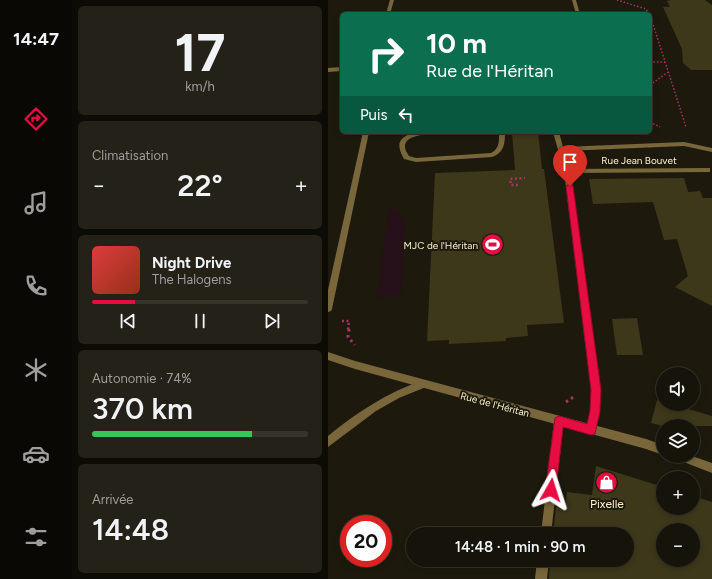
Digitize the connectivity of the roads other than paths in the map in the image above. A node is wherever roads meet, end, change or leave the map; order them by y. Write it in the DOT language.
graph roads {
  1 [pos="392,0"];
  2 [pos="574,0"];
  3 [pos="389,12"];
  4 [pos="577,12"];
  5 [pos="340,69"];
  6 [pos="328,70"];
  7 [pos="366,134"];
  8 [pos="412,134"];
  9 [pos="502,134"];
  10 [pos="557,134"];
  11 [pos="561,149"];
  12 [pos="712,150"];
  13 [pos="708,170"];
  14 [pos="568,171"];
  15 [pos="328,309"];
  16 [pos="328,356"];
  17 [pos="423,384"];
  18 [pos="559,421"];
  19 [pos="591,430"];
  20 [pos="328,442"];
  21 [pos="656,448"];
  22 [pos="698,463"];
  23 [pos="712,468"];
  24 [pos="547,527"];
  25 [pos="542,567"];
  26 [pos="541,579"];
  1 -- 3 [label="street"];
  2 -- 4 [label="street"];
  5 -- 6 [label="street"];
  7 -- 15 [label="street"];
  8 -- 9 [label="street"];
  10 -- 11 [label="street"];
  11 -- 12 [label="street"];
  11 -- 14 [label="street"];
  13 -- 14 [label="street, Rue Jean Bouvet"];
  14 -- 19 [label="street"];
  16 -- 17 [label="street, Rue de l'Héritan"];
  17 -- 18 [label="street, Rue de l'Héritan"];
  17 -- 20 [label="street"];
  18 -- 19 [label="street, Rue de l'Héritan"];
  18 -- 24 [label="street"];
  19 -- 21 [label="street, Rue de l'Héritan"];
  22 -- 23 [label="street"];
  25 -- 26 [label="street"];
}
